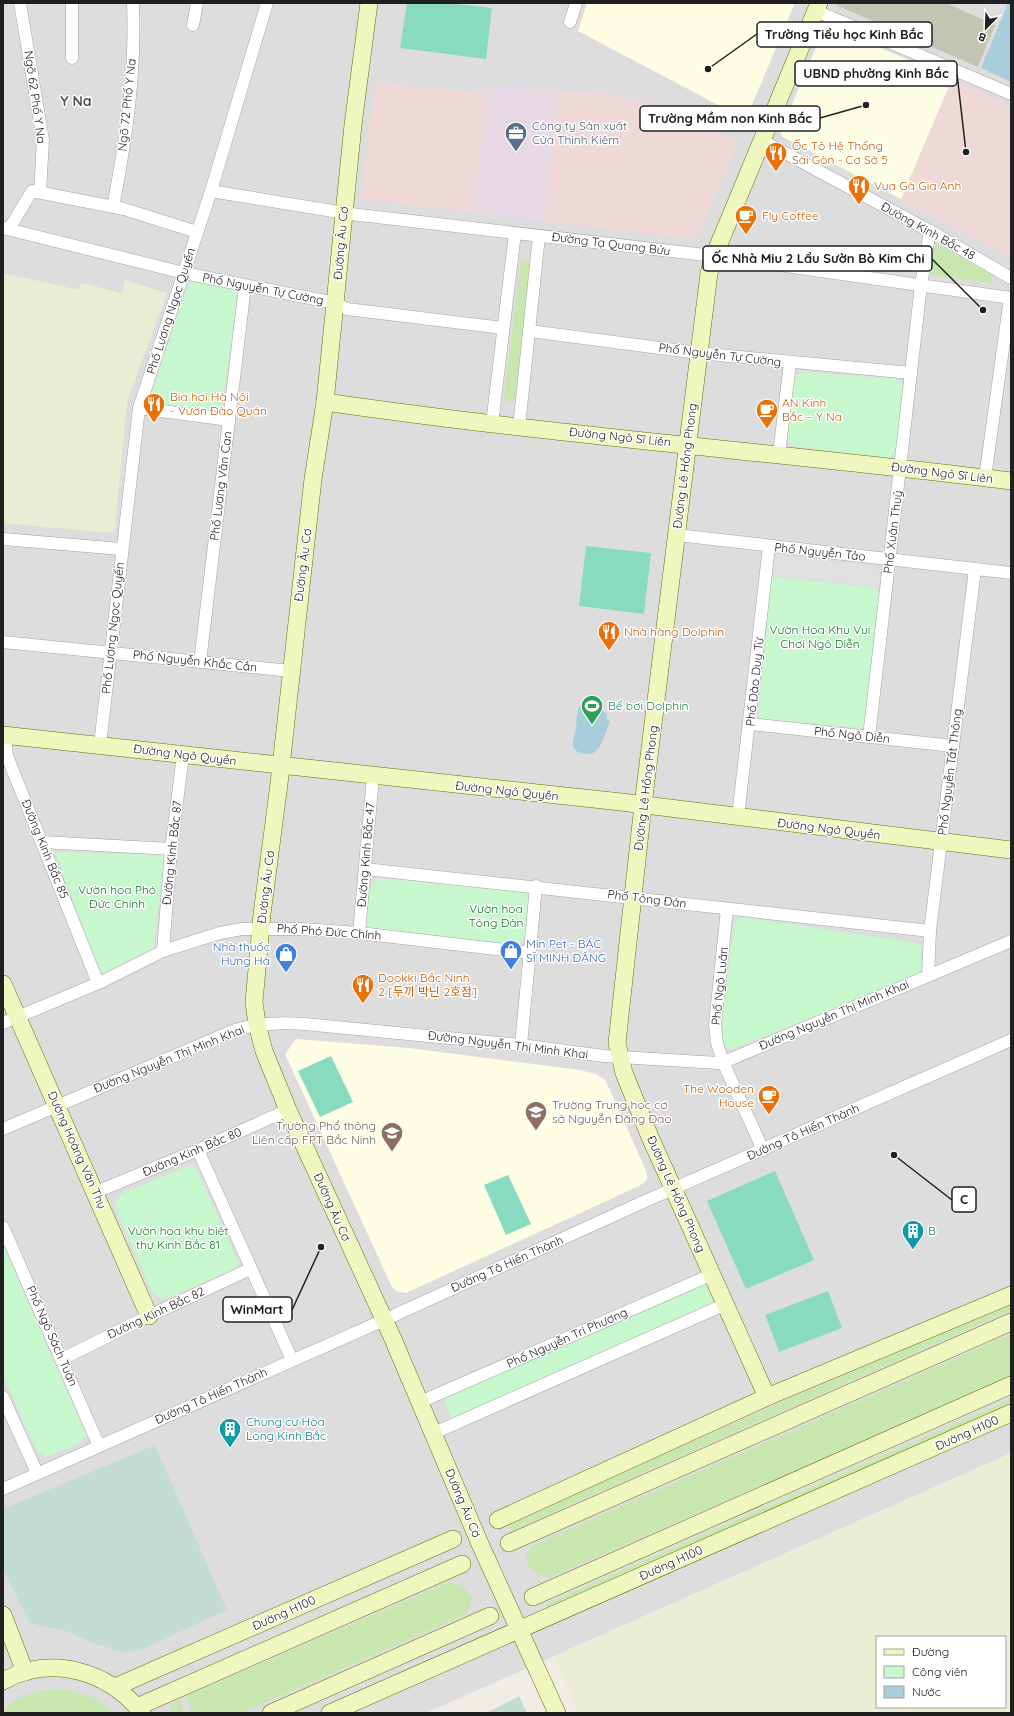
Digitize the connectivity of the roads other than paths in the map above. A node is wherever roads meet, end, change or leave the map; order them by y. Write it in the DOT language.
graph roads {
  1 [pos="20,3"];
  2 [pos="72,3"];
  3 [pos="133,3"];
  4 [pos="197,3"];
  5 [pos="267,3"];
  6 [pos="370,3"];
  7 [pos="576,3"];
  8 [pos="818,7"];
  9 [pos="570,22"];
  10 [pos="193,25"];
  11 [pos="72,58"];
  12 [pos="1011,94"];
  13 [pos="761,140"];
  14 [pos="211,191"];
  15 [pos="40,192"];
  16 [pos="113,207"];
  17 [pos="343,213"];
  18 [pos="6,228"];
  19 [pos="197,232"];
  20 [pos="930,232"];
  21 [pos="514,233"];
  22 [pos="539,236"];
  23 [pos="714,256"];
  24 [pos="184,273"];
  25 [pos="1011,278"];
  26 [pos="921,285"];
  27 [pos="245,286"];
  28 [pos="1011,298"];
  29 [pos="335,303"];
  30 [pos="503,328"];
  31 [pos="530,331"];
  32 [pos="698,353"];
  33 [pos="790,363"];
  34 [pos="910,373"];
  35 [pos="325,402"];
  36 [pos="139,408"];
  37 [pos="229,420"];
  38 [pos="492,424"];
  39 [pos="519,427"];
  40 [pos="687,444"];
  41 [pos="779,454"];
  42 [pos="900,468"];
  43 [pos="985,478"];
  44 [pos="1011,482"];
  45 [pos="677,535"];
  46 [pos="3,539"];
  47 [pos="769,546"];
  48 [pos="121,549"];
  49 [pos="890,559"];
  50 [pos="975,569"];
  51 [pos="1011,573"];
  52 [pos="3,642"];
  53 [pos="111,653"];
  54 [pos="200,662"];
  55 [pos="291,671"];
  56 [pos="750,724"];
  57 [pos="4,735"];
  58 [pos="869,737"];
  59 [pos="100,745"];
  60 [pos="953,746"];
  61 [pos="183,755"];
  62 [pos="280,766"];
  63 [pos="373,777"];
  64 [pos="643,805"];
  65 [pos="738,817"];
  66 [pos="42,842"];
  67 [pos="941,843"];
  68 [pos="171,849"];
  69 [pos="1011,850"];
  70 [pos="365,869"];
  71 [pos="536,886"];
  72 [pos="634,897"];
  73 [pos="728,910"];
  74 [pos="261,928"];
  75 [pos="930,931"];
  76 [pos="359,933"];
  77 [pos="1011,941"];
  78 [pos="163,951"];
  79 [pos="530,953"];
  80 [pos="928,975"];
  81 [pos="98,983"];
  82 [pos="3,984"];
  83 [pos="10,1020"];
  84 [pos="257,1024"];
  85 [pos="1011,1040"];
  86 [pos="521,1045"];
  87 [pos="620,1057"];
  88 [pos="723,1062"];
  89 [pos="57,1105"];
  90 [pos="288,1110"];
  91 [pos="3,1129"];
  92 [pos="198,1150"];
  93 [pos="763,1150"];
  94 [pos="673,1189"];
  95 [pos="96,1192"];
  96 [pos="3,1227"];
  97 [pos="250,1269"];
  98 [pos="713,1274"];
  99 [pos="1011,1294"];
  100 [pos="726,1304"];
  101 [pos="149,1316"];
  102 [pos="384,1320"];
  103 [pos="1011,1322"];
  104 [pos="62,1359"];
  105 [pos="292,1360"];
  106 [pos="1011,1385"];
  107 [pos="3,1397"];
  108 [pos="767,1397"];
  109 [pos="420,1402"];
  110 [pos="1011,1413"];
  111 [pos="434,1433"];
  112 [pos="99,1446"];
  113 [pos="36,1474"];
  114 [pos="3,1489"];
  115 [pos="498,1520"];
  116 [pos="453,1539"];
  117 [pos="509,1543"];
  118 [pos="462,1564"];
  119 [pos="533,1597"];
  120 [pos="3,1615"];
  121 [pos="490,1616"];
  122 [pos="519,1630"];
  123 [pos="25,1672"];
  124 [pos="3,1681"];
  125 [pos="115,1687"];
  126 [pos="139,1710"];
  127 [pos="271,1713"];
  128 [pos="330,1713"];
  129 [pos="557,1713"];
  1 -- 15 [label="street, Ngõ 62 Phố Y Na"];
  2 -- 11 [label="street"];
  3 -- 16 [label="street, Ngõ 72 Phố Y Na"];
  4 -- 10 [label="street"];
  5 -- 14 [label="street, Phố Lương Ngọc Quyến"];
  6 -- 17 [label="main road, Đường Âu Cơ"];
  7 -- 9 [label="street"];
  8 -- 12 [label="street"];
  8 -- 13 [label="main road, Đường Lê Hồng Phong"];
  13 -- 20 [label="street, Đường Kinh Bắc 48"];
  13 -- 23 [label="main road, Đường Lê Hồng Phong"];
  14 -- 17 [label="street, Đường Tạ Quang Bửu"];
  14 -- 19 [label="street, Phố Lương Ngọc Quyến"];
  15 -- 16 [label="street"];
  15 -- 18 [label="street"];
  16 -- 19 [label="street"];
  17 -- 21 [label="street, Đường Tạ Quang Bửu"];
  17 -- 29 [label="main road, Đường Âu Cơ"];
  18 -- 24 [label="street, Phố Nguyễn Tự Cường"];
  19 -- 24 [label="street, Phố Lương Ngọc Quyến"];
  20 -- 25 [label="street, Đường Kinh Bắc 48"];
  20 -- 26 [label="street, Phố Xuân Thuỷ"];
  21 -- 22 [label="street, Đường Tạ Quang Bửu"];
  21 -- 30 [label="street"];
  22 -- 23 [label="street, Đường Tạ Quang Bửu"];
  22 -- 31 [label="street"];
  23 -- 26 [label="street, Đường Tạ Quang Bửu"];
  23 -- 32 [label="main road, Đường Lê Hồng Phong"];
  24 -- 27 [label="street, Phố Nguyễn Tự Cường"];
  24 -- 36 [label="street, Phố Lương Ngọc Quyến"];
  26 -- 28 [label="street, Đường Tạ Quang Bửu"];
  26 -- 34 [label="street, Phố Xuân Thuỷ"];
  27 -- 29 [label="street, Phố Nguyễn Tự Cường"];
  27 -- 37 [label="street, Phố Lương Văn Can"];
  28 -- 43 [label="street"];
  29 -- 30 [label="street, Phố Nguyễn Tự Cường"];
  29 -- 35 [label="main road, Đường Âu Cơ"];
  30 -- 38 [label="street"];
  31 -- 32 [label="street, Phố Nguyễn Tự Cường"];
  31 -- 39 [label="street"];
  32 -- 33 [label="street, Phố Nguyễn Tự Cường"];
  32 -- 40 [label="main road, Đường Lê Hồng Phong"];
  33 -- 34 [label="street, Phố Nguyễn Tự Cường"];
  33 -- 41 [label="street"];
  34 -- 42 [label="street, Phố Xuân Thuỷ"];
  35 -- 38 [label="main road, Đường Ngô Sĩ Liên"];
  35 -- 55 [label="main road, Đường Âu Cơ"];
  36 -- 37 [label="street"];
  36 -- 48 [label="street, Phố Lương Ngọc Quyến"];
  37 -- 54 [label="street, Phố Lương Văn Can"];
  38 -- 39 [label="main road, Đường Ngô Sĩ Liên"];
  39 -- 40 [label="main road, Đường Ngô Sĩ Liên"];
  40 -- 41 [label="main road, Đường Ngô Sĩ Liên"];
  40 -- 45 [label="main road, Đường Lê Hồng Phong"];
  41 -- 42 [label="main road, Đường Ngô Sĩ Liên"];
  42 -- 43 [label="main road, Đường Ngô Sĩ Liên"];
  42 -- 49 [label="street, Phố Xuân Thuỷ"];
  43 -- 44 [label="main road, Đường Ngô Sĩ Liên"];
  45 -- 47 [label="street, Phố Nguyễn Tảo"];
  45 -- 64 [label="main road, Đường Lê Hồng Phong"];
  46 -- 48 [label="street"];
  47 -- 49 [label="street, Phố Nguyễn Tảo"];
  47 -- 56 [label="street, Phố Đào Duy Từ"];
  48 -- 53 [label="street, Phố Lương Ngọc Quyến"];
  49 -- 50 [label="street, Phố Nguyễn Tảo"];
  49 -- 58 [label="street, Phố Xuân Thuỷ"];
  50 -- 51 [label="street, Phố Nguyễn Tảo"];
  50 -- 60 [label="street, Phố Nguyễn Tất Thông"];
  52 -- 53 [label="street, Phố Nguyễn Khắc Cần"];
  53 -- 54 [label="street, Phố Nguyễn Khắc Cần"];
  53 -- 59 [label="street, Phố Lương Ngọc Quyến"];
  54 -- 55 [label="street, Phố Nguyễn Khắc Cần"];
  55 -- 62 [label="main road, Đường Âu Cơ"];
  56 -- 58 [label="street, Phố Ngô Diễn"];
  56 -- 65 [label="street, Phố Đào Duy Từ"];
  57 -- 59 [label="main road, Đường Ngô Quyền"];
  57 -- 66 [label="street, Đường Kinh Bắc 85"];
  58 -- 60 [label="street, Phố Ngô Diễn"];
  59 -- 61 [label="main road, Đường Ngô Quyền"];
  60 -- 67 [label="street, Phố Nguyễn Tất Thông"];
  61 -- 62 [label="main road, Đường Ngô Quyền"];
  61 -- 68 [label="street, Đường Kinh Bắc 87"];
  62 -- 63 [label="main road, Đường Ngô Quyền"];
  62 -- 74 [label="main road, Đường Âu Cơ"];
  63 -- 64 [label="main road, Đường Ngô Quyền"];
  63 -- 70 [label="street, Đường Kinh Bắc 47"];
  64 -- 65 [label="main road, Đường Ngô Quyền"];
  64 -- 72 [label="main road, Đường Lê Hồng Phong"];
  65 -- 67 [label="main road, Đường Ngô Quyền"];
  66 -- 68 [label="street"];
  66 -- 81 [label="street, Đường Kinh Bắc 85"];
  67 -- 69 [label="main road, Đường Ngô Quyền"];
  67 -- 75 [label="street, Phố Nguyễn Tất Thông"];
  68 -- 78 [label="street, Đường Kinh Bắc 87"];
  70 -- 71 [label="street, Phố Tông Đản"];
  70 -- 76 [label="street, Đường Kinh Bắc 47"];
  71 -- 72 [label="street, Phố Tông Đản"];
  71 -- 79 [label="street"];
  72 -- 73 [label="street, Phố Tông Đản"];
  72 -- 87 [label="main road, Đường Lê Hồng Phong"];
  73 -- 75 [label="street, Phố Tông Đản"];
  73 -- 88 [label="street, Phố Ngô Luân"];
  74 -- 76 [label="street, Phố Phó Đức Chính"];
  74 -- 78 [label="street, Phố Phó Đức Chính"];
  74 -- 84 [label="main road, Đường Âu Cơ"];
  75 -- 80 [label="street, Phố Nguyễn Tất Thông"];
  76 -- 79 [label="street, Phố Phó Đức Chính"];
  77 -- 80 [label="street, Đường Nguyễn Thị Minh Khai"];
  78 -- 81 [label="street, Phố Phó Đức Chính"];
  79 -- 86 [label="street"];
  80 -- 88 [label="street, Đường Nguyễn Thị Minh Khai"];
  81 -- 83 [label="street, Phố Phó Đức Chính"];
  82 -- 83 [label="main road, Đường Hoàng Văn Thụ"];
  83 -- 89 [label="main road, Đường Hoàng Văn Thụ"];
  84 -- 86 [label="street, Đường Nguyễn Thị Minh Khai"];
  84 -- 89 [label="street, Đường Nguyễn Thị Minh Khai"];
  84 -- 90 [label="main road, Đường Âu Cơ"];
  85 -- 93 [label="street, Đường Tô Hiến Thành"];
  86 -- 87 [label="street, Đường Nguyễn Thị Minh Khai"];
  87 -- 88 [label="street, Đường Nguyễn Thị Minh Khai"];
  87 -- 94 [label="main road, Đường Lê Hồng Phong"];
  88 -- 93 [label="street, Phố Ngô Luân"];
  89 -- 91 [label="street, Đường Nguyễn Thị Minh Khai"];
  89 -- 95 [label="main road, Đường Hoàng Văn Thụ"];
  90 -- 92 [label="street, Đường Kinh Bắc 80"];
  90 -- 102 [label="main road, Đường Âu Cơ"];
  92 -- 95 [label="street, Đường Kinh Bắc 80"];
  92 -- 97 [label="street"];
  93 -- 94 [label="street, Đường Tô Hiến Thành"];
  94 -- 98 [label="main road, Đường Lê Hồng Phong"];
  94 -- 102 [label="street, Đường Tô Hiến Thành"];
  95 -- 101 [label="main road, Đường Hoàng Văn Thụ"];
  96 -- 104 [label="street, Phố Ngô Sách Tuân"];
  97 -- 101 [label="street, Đường Kinh Bắc 82"];
  97 -- 105 [label="street"];
  98 -- 100 [label="main road, Đường Lê Hồng Phong"];
  98 -- 109 [label="street, Phố Nguyễn Tri Phương"];
  99 -- 108 [label="main road"];
  100 -- 108 [label="main road, Đường Lê Hồng Phong"];
  100 -- 111 [label="street"];
  101 -- 104 [label="street, Đường Kinh Bắc 82"];
  102 -- 105 [label="street, Đường Tô Hiến Thành"];
  102 -- 109 [label="main road, Đường Âu Cơ"];
  103 -- 117 [label="main road"];
  104 -- 112 [label="street, Phố Ngô Sách Tuân"];
  105 -- 112 [label="street, Đường Tô Hiến Thành"];
  106 -- 119 [label="main road, Đường H100"];
  107 -- 113 [label="street"];
  108 -- 115 [label="main road"];
  109 -- 111 [label="main road, Đường Âu Cơ"];
  110 -- 122 [label="main road, Đường H100"];
  111 -- 122 [label="main road, Đường Âu Cơ"];
  112 -- 113 [label="street, Đường Tô Hiến Thành"];
  113 -- 114 [label="street, Đường Tô Hiến Thành"];
  116 -- 125 [label="main road, Đường H100"];
  118 -- 126 [label="main road"];
  120 -- 123 [label="main road"];
  121 -- 127 [label="main road"];
  122 -- 128 [label="main road, Đường H100"];
  122 -- 129 [label="main road, Đường Âu Cơ"];
  123 -- 124 [label="main road"];
  123 -- 125 [label="main road"];
  125 -- 126 [label="main road"];
}
